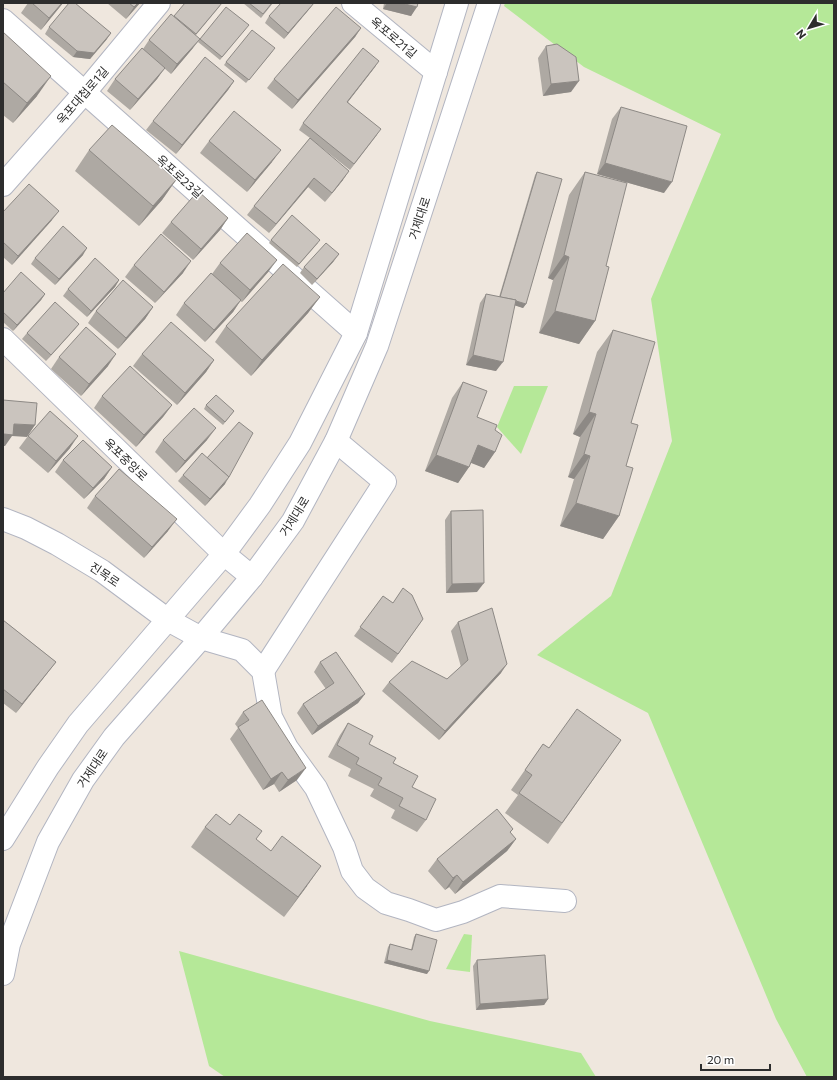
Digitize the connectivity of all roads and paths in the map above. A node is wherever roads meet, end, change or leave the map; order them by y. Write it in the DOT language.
graph roads {
  1 [pos="159,3"];
  2 [pos="353,3"];
  3 [pos="457,3"];
  4 [pos="489,3"];
  5 [pos="3,20"];
  6 [pos="436,72"];
  7 [pos="85,92"];
  8 [pos="3,185"];
  9 [pos="356,333"];
  10 [pos="3,339"];
  11 [pos="336,441"];
  12 [pos="3,519"];
  13 [pos="224,554"];
  14 [pos="252,577"];
  15 [pos="168,620"];
  16 [pos="201,638"];
  17 [pos="263,671"];
  18 [pos="3,839"];
  19 [pos="565,902"];
  20 [pos="3,974"];
  1 -- 7 [label="street, 옥포대첩로1길"];
  2 -- 6 [label="street, 옥포로21길"];
  3 -- 6 [label="street"];
  4 -- 11 [label="street, 거제대로"];
  5 -- 7 [label="street, 옥포로23길"];
  6 -- 9 [label="street"];
  7 -- 8 [label="street, 옥포대첩로1길"];
  7 -- 9 [label="street, 옥포로23길"];
  9 -- 13 [label="street"];
  10 -- 13 [label="street, 옥포중앙로"];
  11 -- 14 [label="street, 거제대로"];
  11 -- 17 [label="street"];
  12 -- 15 [label="street, 진목로"];
  13 -- 14 [label="street, 옥포중앙로"];
  13 -- 15 [label="street"];
  14 -- 16 [label="street, 거제대로"];
  15 -- 16 [label="street, 진목로"];
  15 -- 18 [label="street"];
  16 -- 17 [label="street, 진목로"];
  16 -- 20 [label="street, 거제대로"];
  17 -- 19 [label="street"];
}
